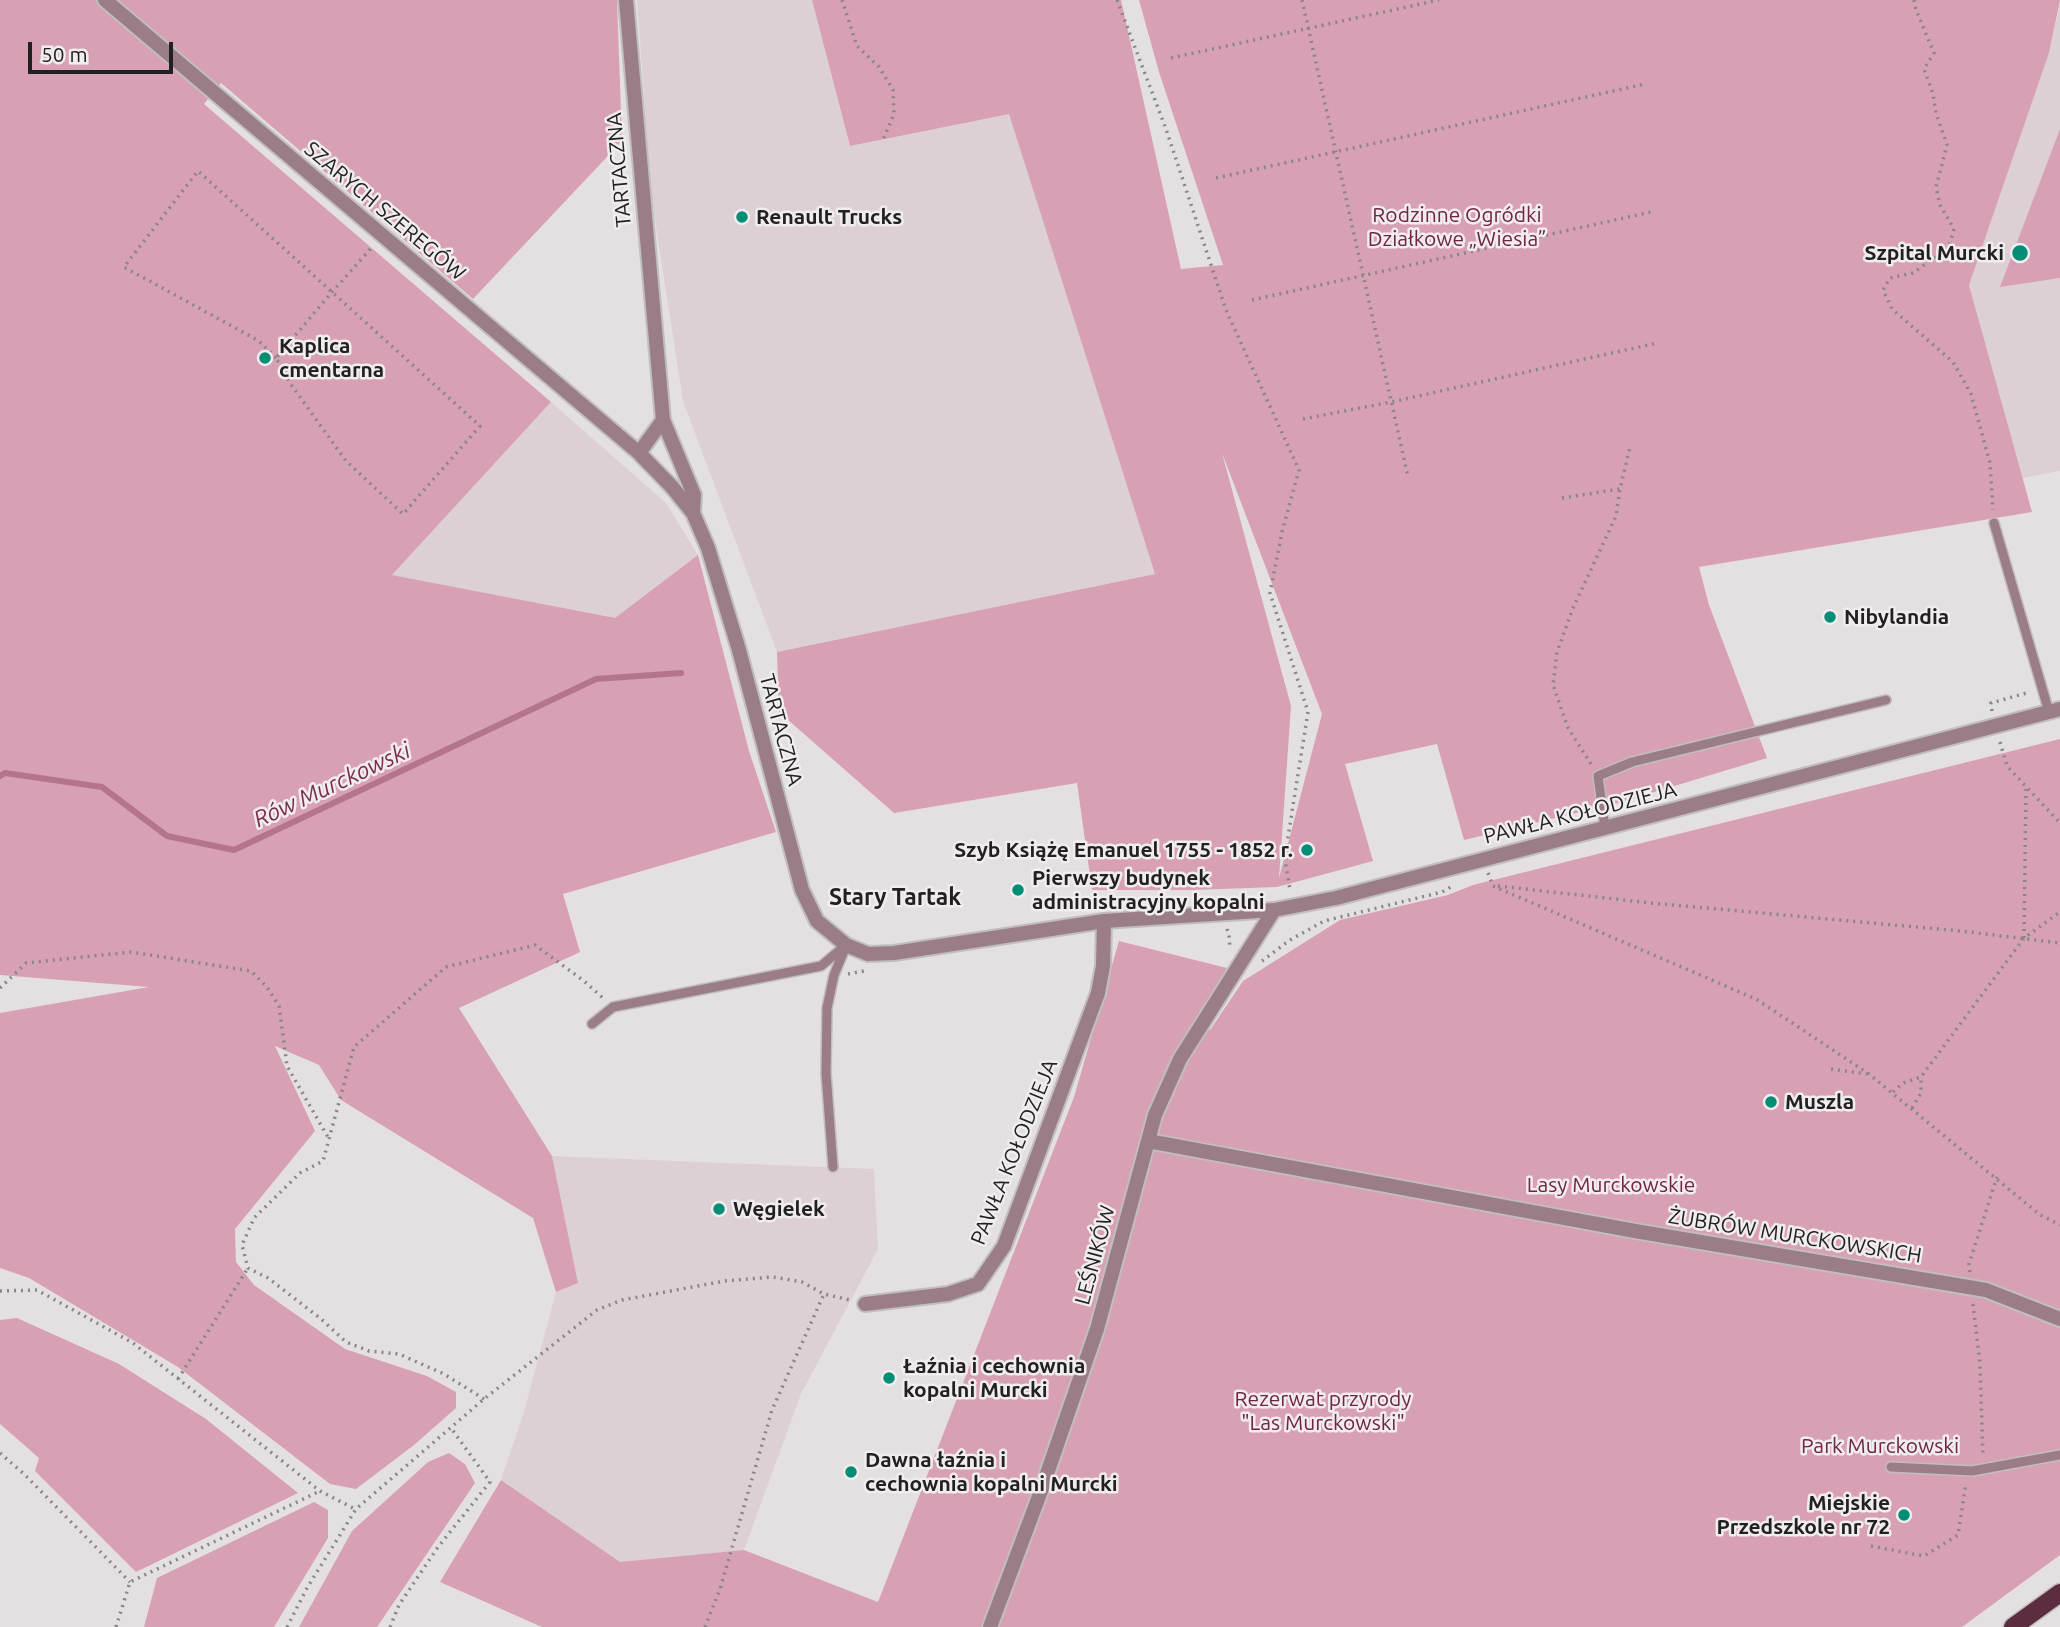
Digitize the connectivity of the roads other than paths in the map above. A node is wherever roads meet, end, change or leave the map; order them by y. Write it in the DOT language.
graph roads {
  1 [pos="105,0"];
  2 [pos="626,0"];
  3 [pos="663,421"];
  4 [pos="639,453"];
  5 [pos="693,513"];
  6 [pos="1994,523"];
  7 [pos="1886,700"];
  8 [pos="2055,710"];
  9 [pos="1605,828"];
  10 [pos="1274,910"];
  11 [pos="1104,921"];
  12 [pos="846,945"];
  13 [pos="592,1024"];
  14 [pos="1148,1141"];
  15 [pos="833,1167"];
  16 [pos="866,1304"];
  17 [pos="2060,1319"];
  18 [pos="2060,1454"];
  19 [pos="1891,1466"];
  20 [pos="2060,1593"];
  21 [pos="990,1627"];
  22 [pos="2013,1627"];
  1 -- 4 [label="street, SZARYCH SZEREGÓW"];
  2 -- 3 [label="street, TARTACZNA"];
  3 -- 4 [label="street"];
  3 -- 5 [label="street, TARTACZNA"];
  4 -- 5 [label="street, TARTACZNA"];
  5 -- 12 [label="street, TARTACZNA"];
  6 -- 8 [label="lane"];
  7 -- 9 [label="lane"];
  8 -- 9 [label="street, PAWŁA KOŁODZIEJA"];
  9 -- 10 [label="street, PAWŁA KOŁODZIEJA"];
  10 -- 11 [label="street, PAWŁA KOŁODZIEJA"];
  10 -- 14 [label="street, LEŚNIKÓW"];
  11 -- 12 [label="street, PAWŁA KOŁODZIEJA"];
  11 -- 16 [label="street, PAWŁA KOŁODZIEJA"];
  12 -- 13 [label="lane"];
  12 -- 15 [label="lane"];
  14 -- 17 [label="street, ŻUBRÓW MURCKOWSKICH"];
  14 -- 21 [label="street, LEŚNIKÓW"];
  18 -- 19 [label="lane"];
  20 -- 22 [label="main road"];
}
